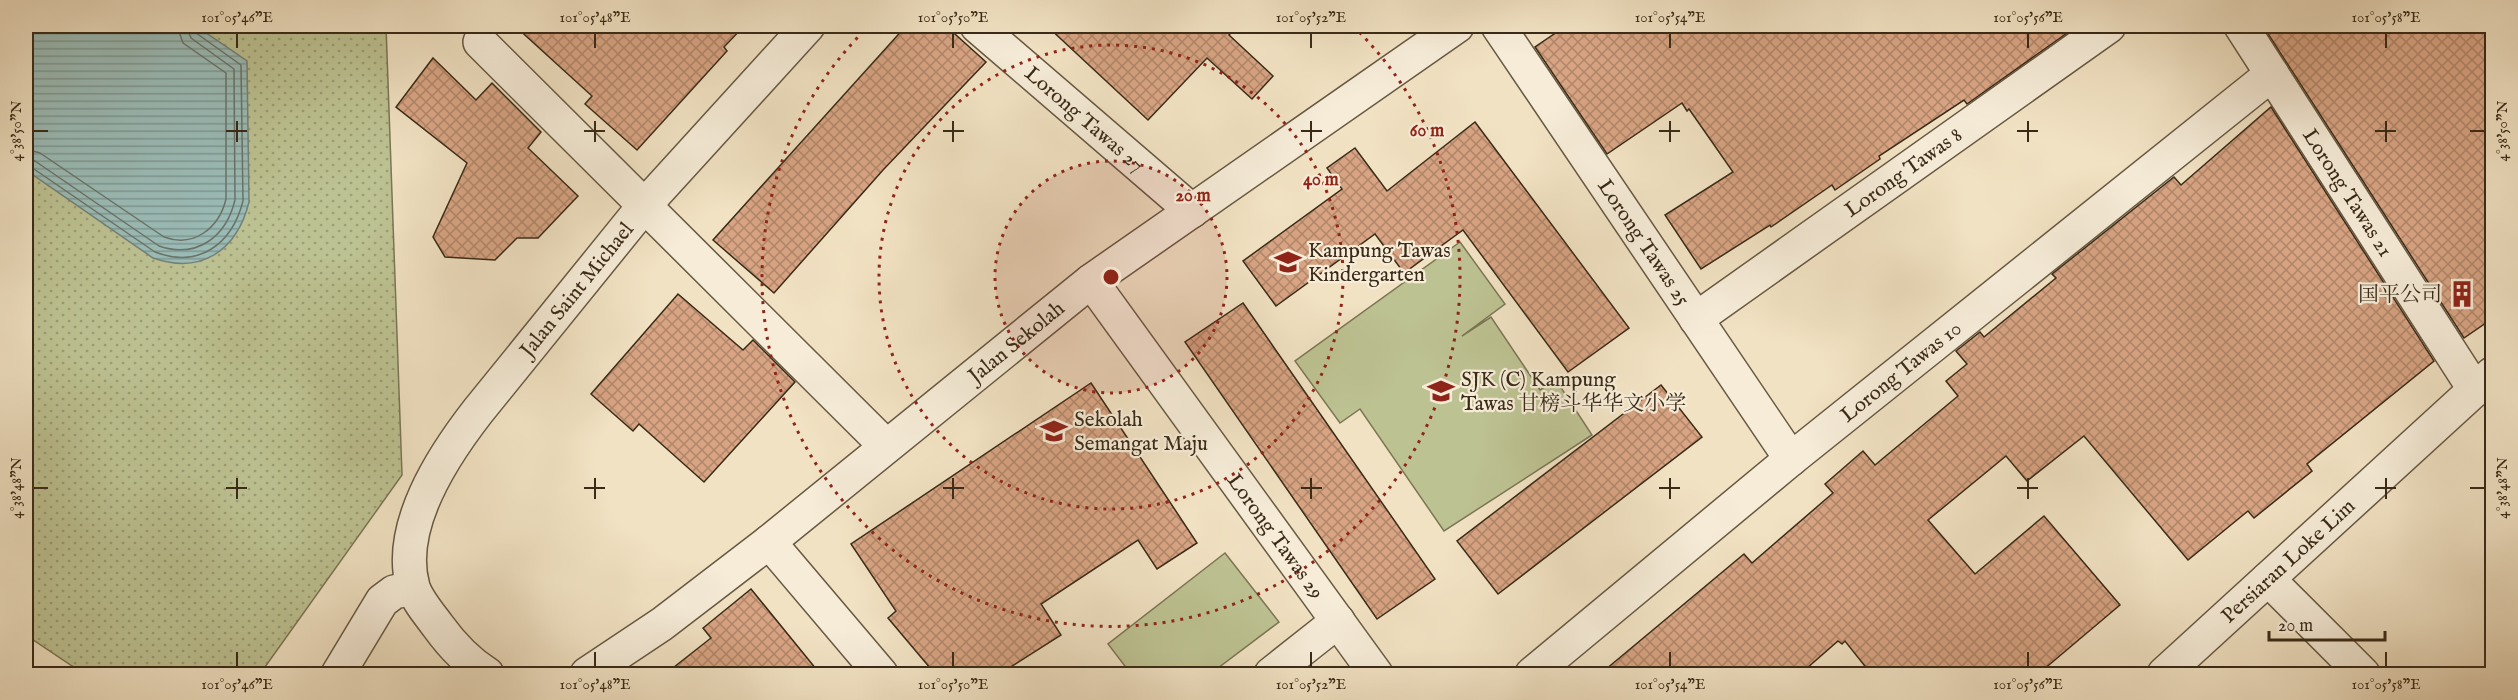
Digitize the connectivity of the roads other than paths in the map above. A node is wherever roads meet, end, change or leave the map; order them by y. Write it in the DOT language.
graph roads {
  1 [pos="808,26"];
  2 [pos="977,26"];
  3 [pos="1457,26"];
  4 [pos="1498,26"];
  5 [pos="2109,26"];
  6 [pos="2241,26"];
  7 [pos="480,42"];
  8 [pos="2272,74"];
  9 [pos="644,206"];
  10 [pos="1192,211"];
  11 [pos="1091,281"];
  12 [pos="1696,319"];
  13 [pos="2484,382"];
  14 [pos="886,447"];
  15 [pos="1791,459"];
  16 [pos="769,542"];
  17 [pos="2268,579"];
  18 [pos="404,590"];
  19 [pos="1338,621"];
  20 [pos="338,675"];
  21 [pos="487,675"];
  22 [pos="586,675"];
  23 [pos="881,675"];
  24 [pos="1271,675"];
  25 [pos="1376,675"];
  26 [pos="1532,675"];
  27 [pos="2164,675"];
  28 [pos="2363,675"];
  1 -- 9 [label="street, Jalan Saint Michael"];
  2 -- 10 [label="street, Lorong Tawas 27"];
  3 -- 10 [label="street, Jalan Sekolah"];
  4 -- 12 [label="street, Lorong Tawas 25"];
  5 -- 12 [label="street, Lorong Tawas 8"];
  6 -- 8 [label="street, Lorong Tawas 21"];
  7 -- 9 [label="street"];
  8 -- 13 [label="street, Lorong Tawas 21"];
  8 -- 15 [label="street, Lorong Tawas 10"];
  9 -- 14 [label="street"];
  9 -- 18 [label="street, Jalan Saint Michael"];
  10 -- 11 [label="street, Jalan Sekolah"];
  11 -- 14 [label="street, Jalan Sekolah"];
  11 -- 19 [label="street, Lorong Tawas 29"];
  12 -- 15 [label="street, Lorong Tawas 25"];
  13 -- 17 [label="street, Persiaran Loke Lim"];
  14 -- 16 [label="street, Jalan Sekolah"];
  15 -- 26 [label="street, Lorong Tawas 10"];
  16 -- 22 [label="street, Jalan Sekolah"];
  16 -- 23 [label="street"];
  17 -- 27 [label="street, Persiaran Loke Lim"];
  17 -- 28 [label="street"];
  18 -- 20 [label="street"];
  18 -- 21 [label="street"];
  19 -- 24 [label="street"];
  19 -- 25 [label="street, Lorong Tawas 29"];
}
